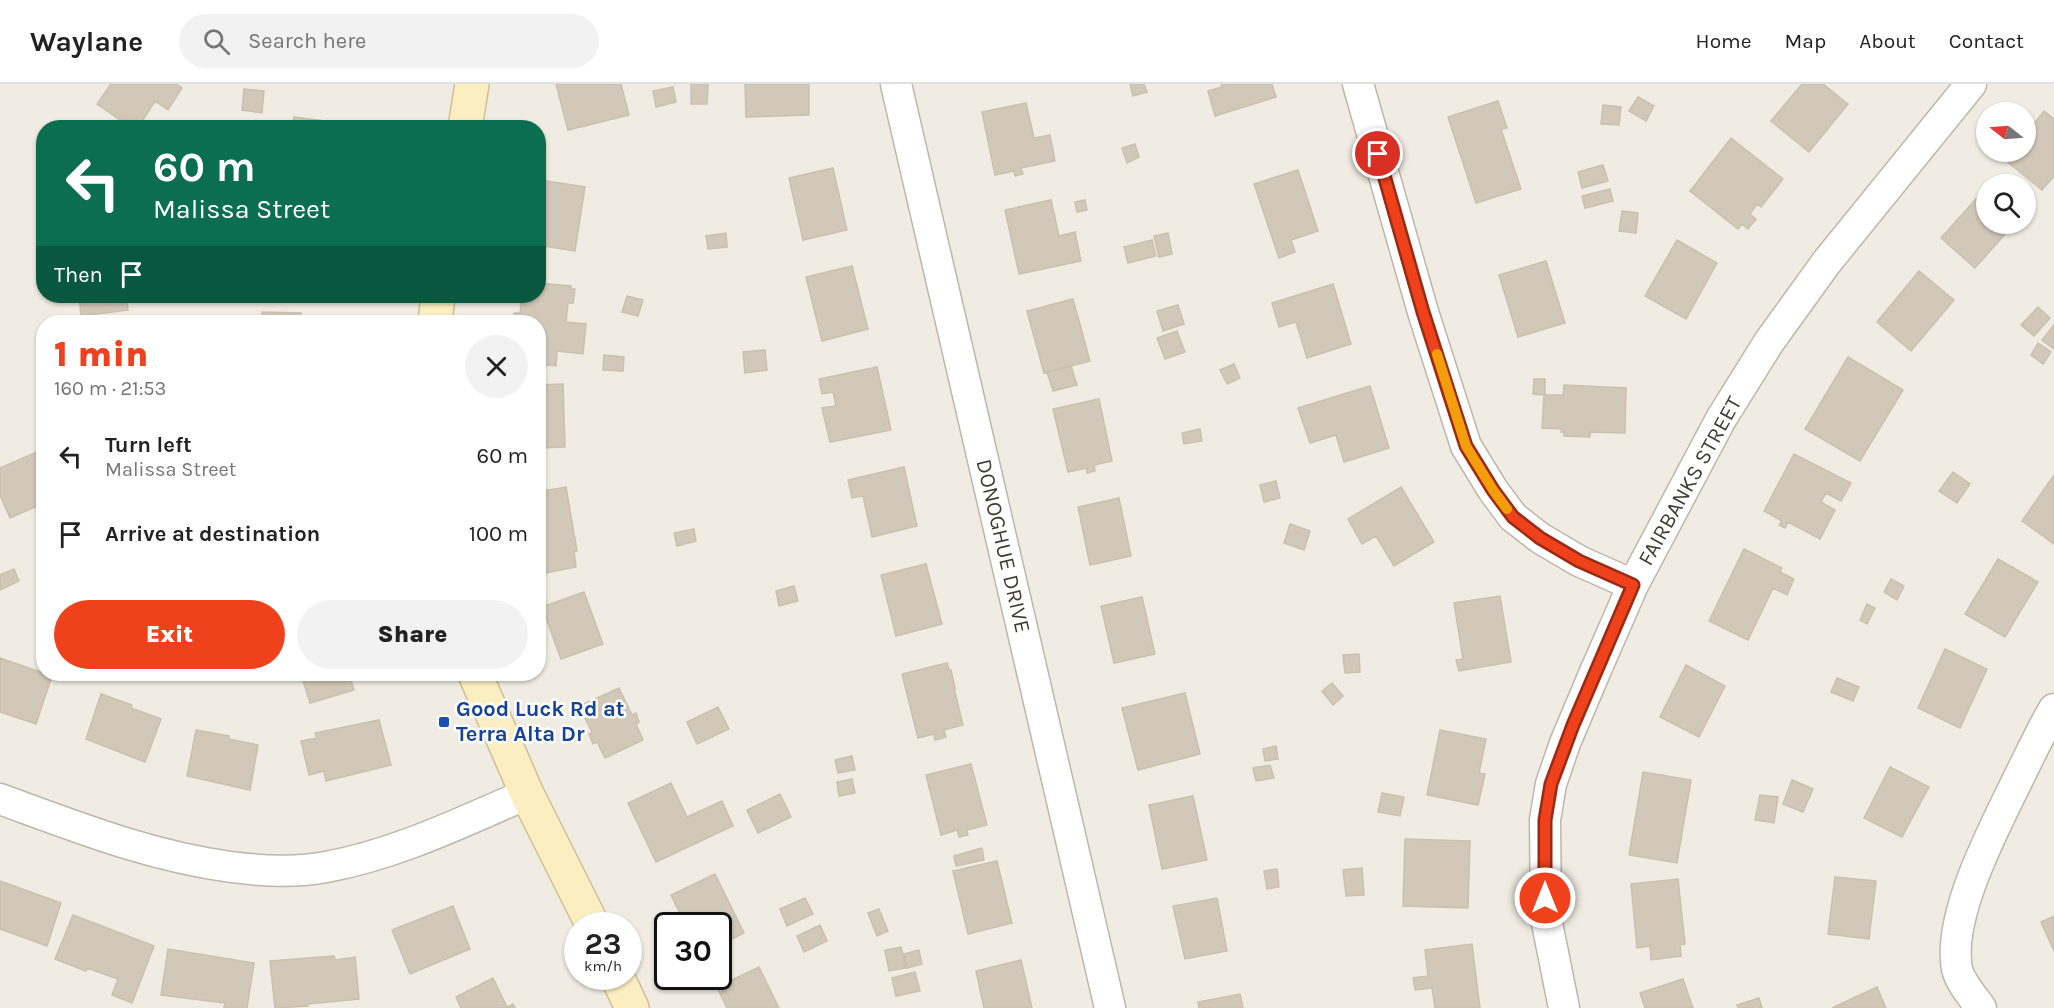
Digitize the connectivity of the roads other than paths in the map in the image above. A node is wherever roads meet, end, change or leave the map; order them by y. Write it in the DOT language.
graph roads {
  1 [pos="472,84"];
  2 [pos="896,84"];
  3 [pos="1358,84"];
  4 [pos="1971,84"];
  5 [pos="466,120"];
  6 [pos="1633,585"];
  7 [pos="478,681"];
  8 [pos="2054,709"];
  9 [pos="527,794"];
  10 [pos="0,799"];
  11 [pos="586,912"];
  12 [pos="624,990"];
  13 [pos="632,1008"];
  14 [pos="1110,1008"];
  15 [pos="1564,1008"];
  16 [pos="1981,1008"];
  1 -- 5 [label="main road"];
  2 -- 14 [label="street, DONOGHUE DRIVE"];
  3 -- 6 [label="street"];
  4 -- 6 [label="street, FAIRBANKS STREET"];
  6 -- 15 [label="street, FAIRBANKS STREET"];
  7 -- 9 [label="main road"];
  8 -- 16 [label="street"];
  9 -- 10 [label="street"];
  9 -- 11 [label="main road"];
  12 -- 13 [label="main road"];
}
